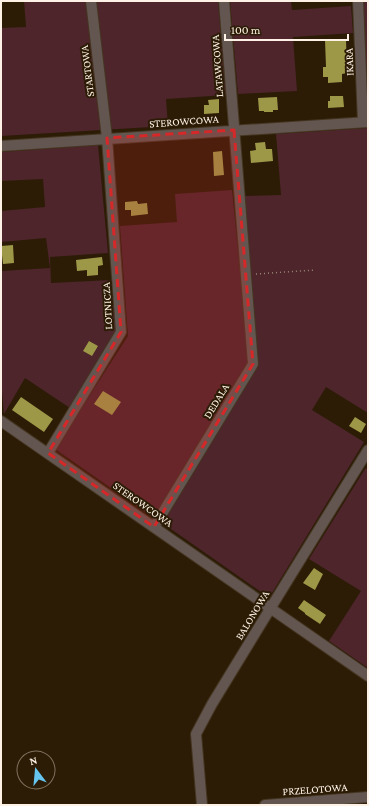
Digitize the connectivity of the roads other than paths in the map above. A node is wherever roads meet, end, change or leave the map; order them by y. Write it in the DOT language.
graph roads {
  1 [pos="91,1"];
  2 [pos="224,1"];
  3 [pos="358,1"];
  4 [pos="366,122"];
  5 [pos="234,130"];
  6 [pos="107,138"];
  7 [pos="1,146"];
  8 [pos="1,421"];
  9 [pos="48,453"];
  10 [pos="367,453"];
  11 [pos="154,527"];
  12 [pos="270,609"];
  13 [pos="368,676"];
  14 [pos="368,797"];
  15 [pos="202,805"];
  16 [pos="265,805"];
  1 -- 6 [label="street, STARTOWA"];
  2 -- 5 [label="street, LATAWCOWA"];
  3 -- 4 [label="street, IKARA"];
  4 -- 5 [label="street, STEROWCOWA"];
  5 -- 6 [label="street, STEROWCOWA"];
  5 -- 11 [label="street, DEDALA"];
  6 -- 7 [label="street, STEROWCOWA"];
  6 -- 9 [label="street, LOTNICZA"];
  8 -- 9 [label="street, STEROWCOWA"];
  9 -- 11 [label="street, STEROWCOWA"];
  10 -- 12 [label="street, BALONOWA"];
  11 -- 12 [label="street, STEROWCOWA"];
  12 -- 13 [label="street, STEROWCOWA"];
  12 -- 15 [label="street, BALONOWA"];
  14 -- 16 [label="street, PRZELOTOWA"];
}
